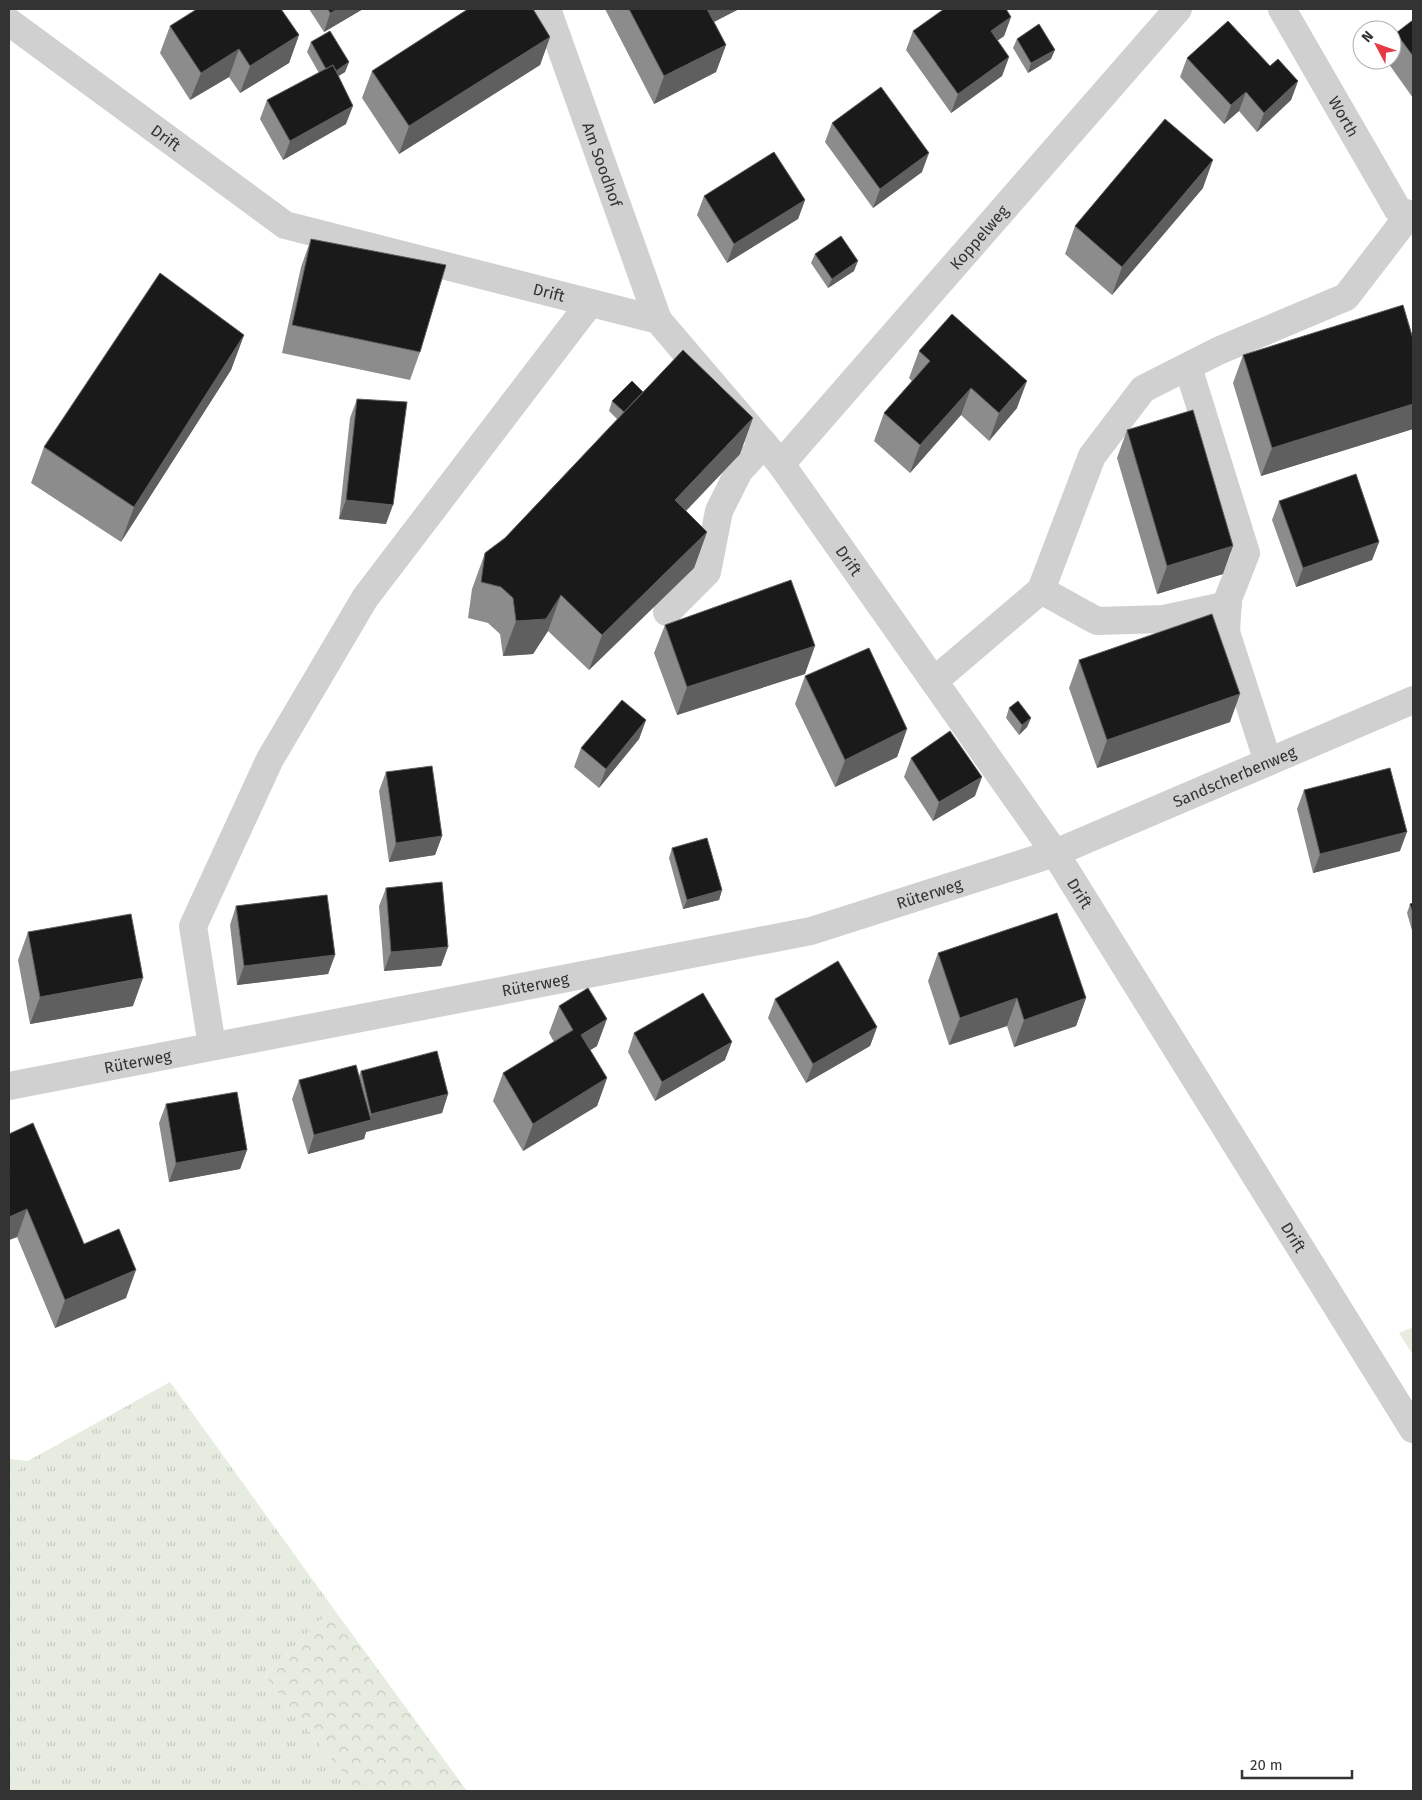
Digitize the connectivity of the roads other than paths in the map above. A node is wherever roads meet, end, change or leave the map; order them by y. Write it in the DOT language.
graph roads {
  1 [pos="547,9"];
  2 [pos="1178,9"];
  3 [pos="1282,9"];
  4 [pos="9,22"];
  5 [pos="1411,215"];
  6 [pos="590,302"];
  7 [pos="658,320"];
  8 [pos="1188,367"];
  9 [pos="772,454"];
  10 [pos="1042,590"];
  11 [pos="1228,605"];
  12 [pos="667,612"];
  13 [pos="934,681"];
  14 [pos="1413,700"];
  15 [pos="1268,762"];
  16 [pos="1055,853"];
  17 [pos="212,1046"];
  18 [pos="9,1086"];
  19 [pos="1413,1429"];
  1 -- 7 [label="street, Am Soodhof"];
  2 -- 9 [label="street, Koppelweg"];
  3 -- 5 [label="street, Worth"];
  4 -- 6 [label="street, Drift"];
  5 -- 8 [label="street"];
  6 -- 7 [label="street, Drift"];
  6 -- 17 [label="street"];
  7 -- 9 [label="street, Drift"];
  8 -- 10 [label="street"];
  8 -- 11 [label="street"];
  9 -- 12 [label="street, Koppelweg"];
  9 -- 13 [label="street, Drift"];
  10 -- 11 [label="street"];
  10 -- 13 [label="street"];
  11 -- 15 [label="street"];
  13 -- 16 [label="street, Drift"];
  14 -- 15 [label="street, Sandscherbenweg"];
  15 -- 16 [label="street, Sandscherbenweg"];
  16 -- 17 [label="street, Rüterweg"];
  16 -- 19 [label="street, Drift"];
  17 -- 18 [label="street, Rüterweg"];
}
